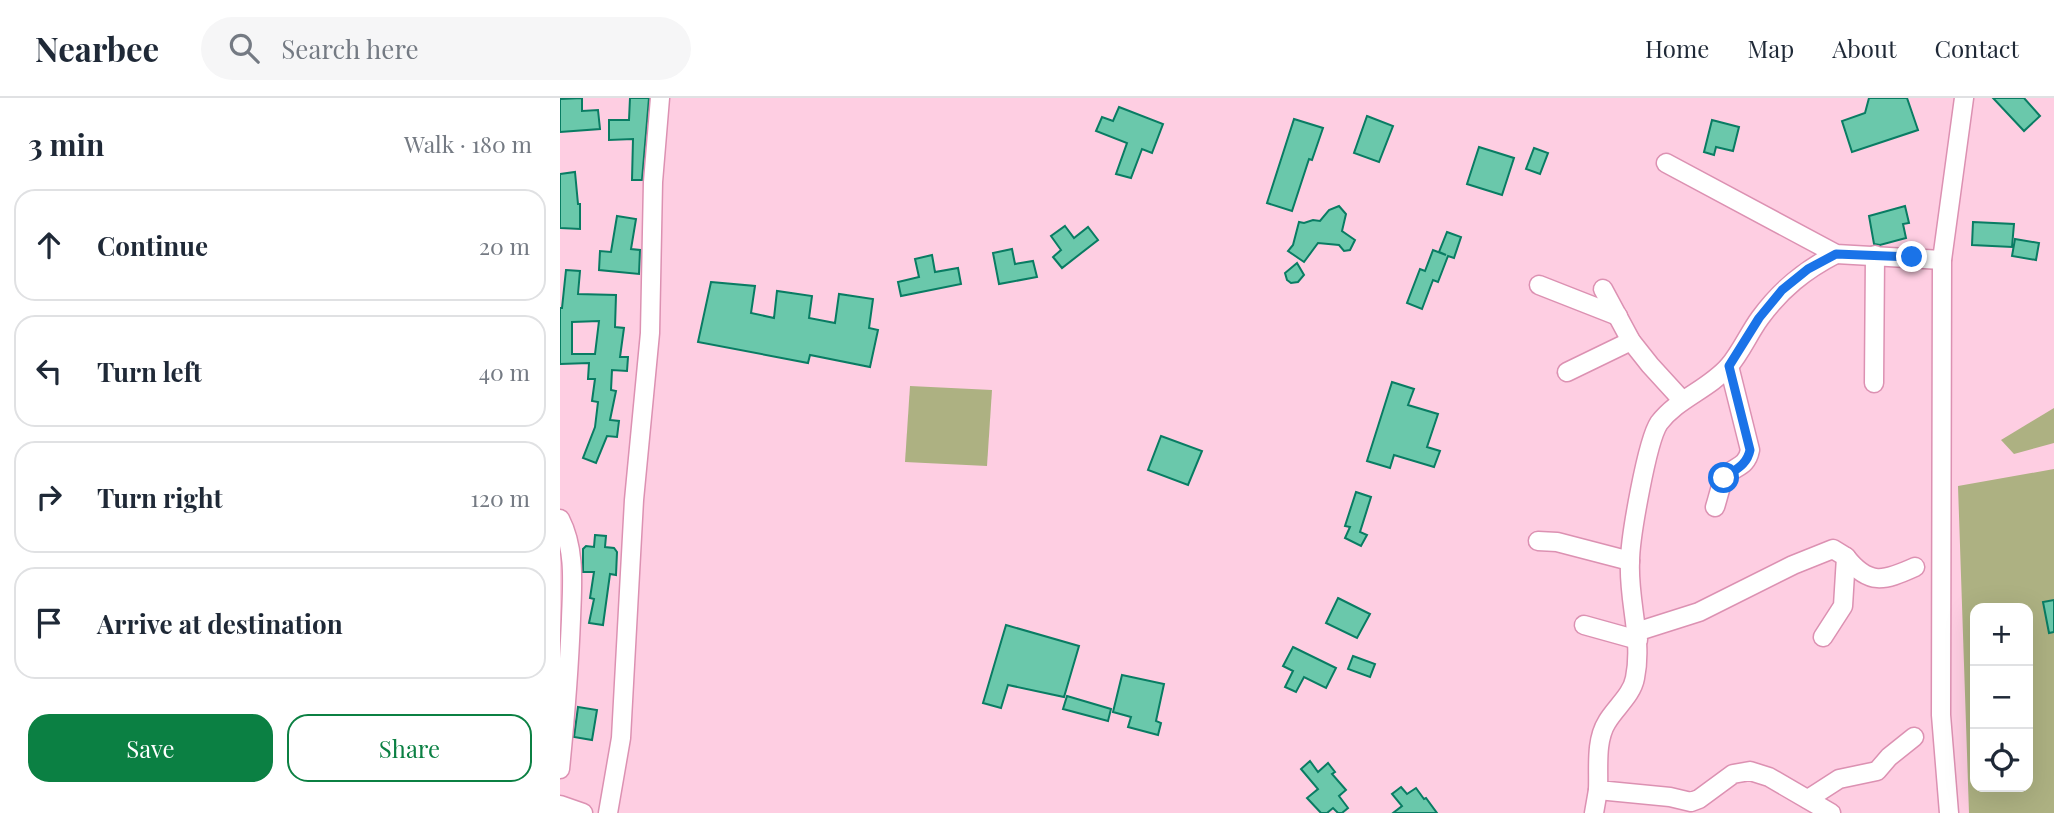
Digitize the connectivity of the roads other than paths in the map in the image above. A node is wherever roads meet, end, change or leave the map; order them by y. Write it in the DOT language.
graph roads {
  1 [pos="660,98"];
  2 [pos="1964,98"];
  3 [pos="1666,163"];
  4 [pos="1836,254"];
  5 [pos="1875,255"];
  6 [pos="1942,260"];
  7 [pos="1539,285"];
  8 [pos="1603,289"];
  9 [pos="1618,316"];
  10 [pos="1631,341"];
  11 [pos="1729,366"];
  12 [pos="1567,372"];
  13 [pos="1874,383"];
  14 [pos="1682,400"];
  15 [pos="1716,507"];
  16 [pos="560,519"];
  17 [pos="1538,541"];
  18 [pos="1846,557"];
  19 [pos="1630,561"];
  20 [pos="1915,566"];
  21 [pos="1584,625"];
  22 [pos="1637,636"];
  23 [pos="1823,637"];
  24 [pos="1914,737"];
  25 [pos="560,769"];
  26 [pos="1598,790"];
  27 [pos="1808,799"];
  28 [pos="1691,802"];
  29 [pos="560,805"];
  30 [pos="583,813"];
  31 [pos="608,813"];
  32 [pos="1594,813"];
  33 [pos="1707,813"];
  34 [pos="1831,813"];
  35 [pos="1949,813"];
  1 -- 31 [label="street"];
  2 -- 6 [label="street"];
  3 -- 4 [label="street"];
  4 -- 5 [label="street"];
  4 -- 11 [label="street"];
  5 -- 6 [label="street"];
  5 -- 13 [label="street"];
  6 -- 35 [label="street"];
  7 -- 9 [label="street"];
  8 -- 9 [label="street"];
  9 -- 10 [label="street"];
  10 -- 12 [label="street"];
  10 -- 14 [label="street"];
  11 -- 14 [label="street"];
  11 -- 15 [label="street"];
  14 -- 19 [label="street"];
  16 -- 25 [label="street"];
  17 -- 19 [label="street"];
  18 -- 20 [label="street"];
  18 -- 22 [label="street"];
  18 -- 23 [label="street"];
  19 -- 22 [label="street"];
  21 -- 22 [label="street"];
  22 -- 26 [label="street"];
  24 -- 27 [label="street"];
  26 -- 28 [label="street"];
  26 -- 32 [label="street"];
  27 -- 28 [label="street"];
  27 -- 34 [label="street"];
  28 -- 33 [label="street"];
  29 -- 30 [label="street"];
}
